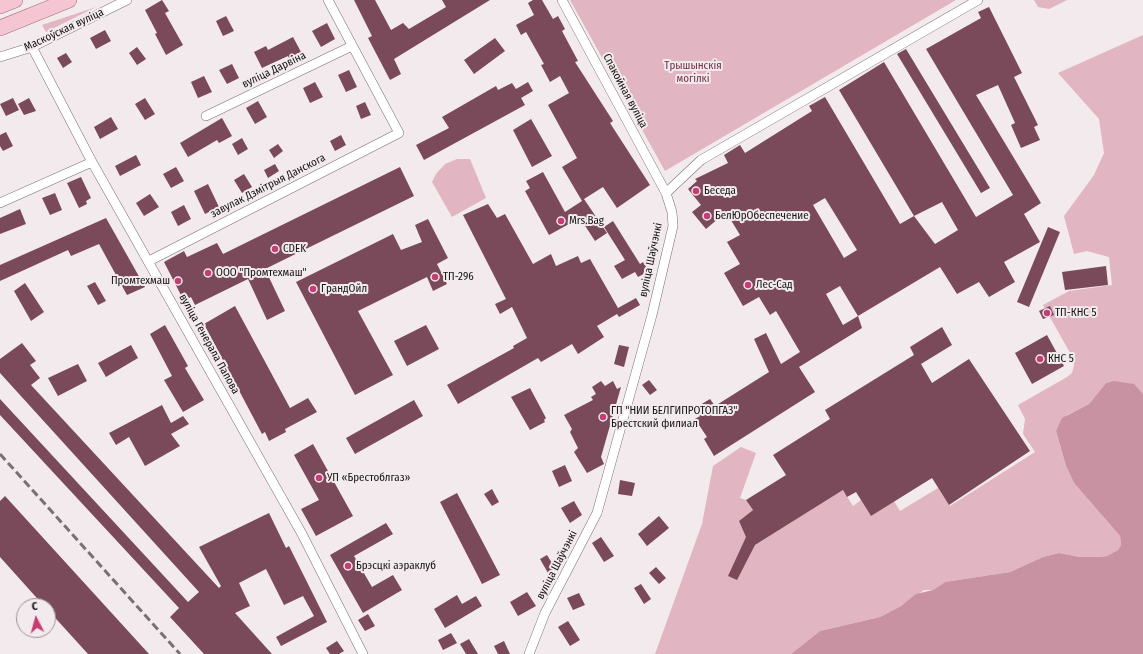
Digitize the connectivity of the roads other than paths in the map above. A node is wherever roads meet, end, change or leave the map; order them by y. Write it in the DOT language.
graph roads {
  1 [pos="15,0"];
  2 [pos="69,0"];
  3 [pos="127,0"];
  4 [pos="328,0"];
  5 [pos="562,0"];
  6 [pos="978,0"];
  7 [pos="0,6"];
  8 [pos="0,28"];
  9 [pos="352,46"];
  10 [pos="32,47"];
  11 [pos="0,57"];
  12 [pos="206,116"];
  13 [pos="92,162"];
  14 [pos="666,193"];
  15 [pos="0,203"];
  16 [pos="149,261"];
  17 [pos="363,654"];
  18 [pos="529,654"];
  1 -- 7 [label="main road"];
  2 -- 8 [label="main road"];
  3 -- 10 [label="street, Маскоўская вуліца"];
  4 -- 9 [label="street"];
  5 -- 14 [label="street, Спакойная вуліца"];
  6 -- 14 [label="street"];
  9 -- 12 [label="street, вуліца Дарвіна"];
  9 -- 16 [label="street, завулак Дзмітрыя Данскога"];
  10 -- 11 [label="street, Маскоўская вуліца"];
  10 -- 13 [label="street, вуліца Генерала Папова"];
  13 -- 15 [label="street"];
  13 -- 16 [label="street, вуліца Генерала Папова"];
  14 -- 18 [label="street, вуліца Шаўчэнкі"];
  16 -- 17 [label="street, вуліца Генерала Папова"];
}
